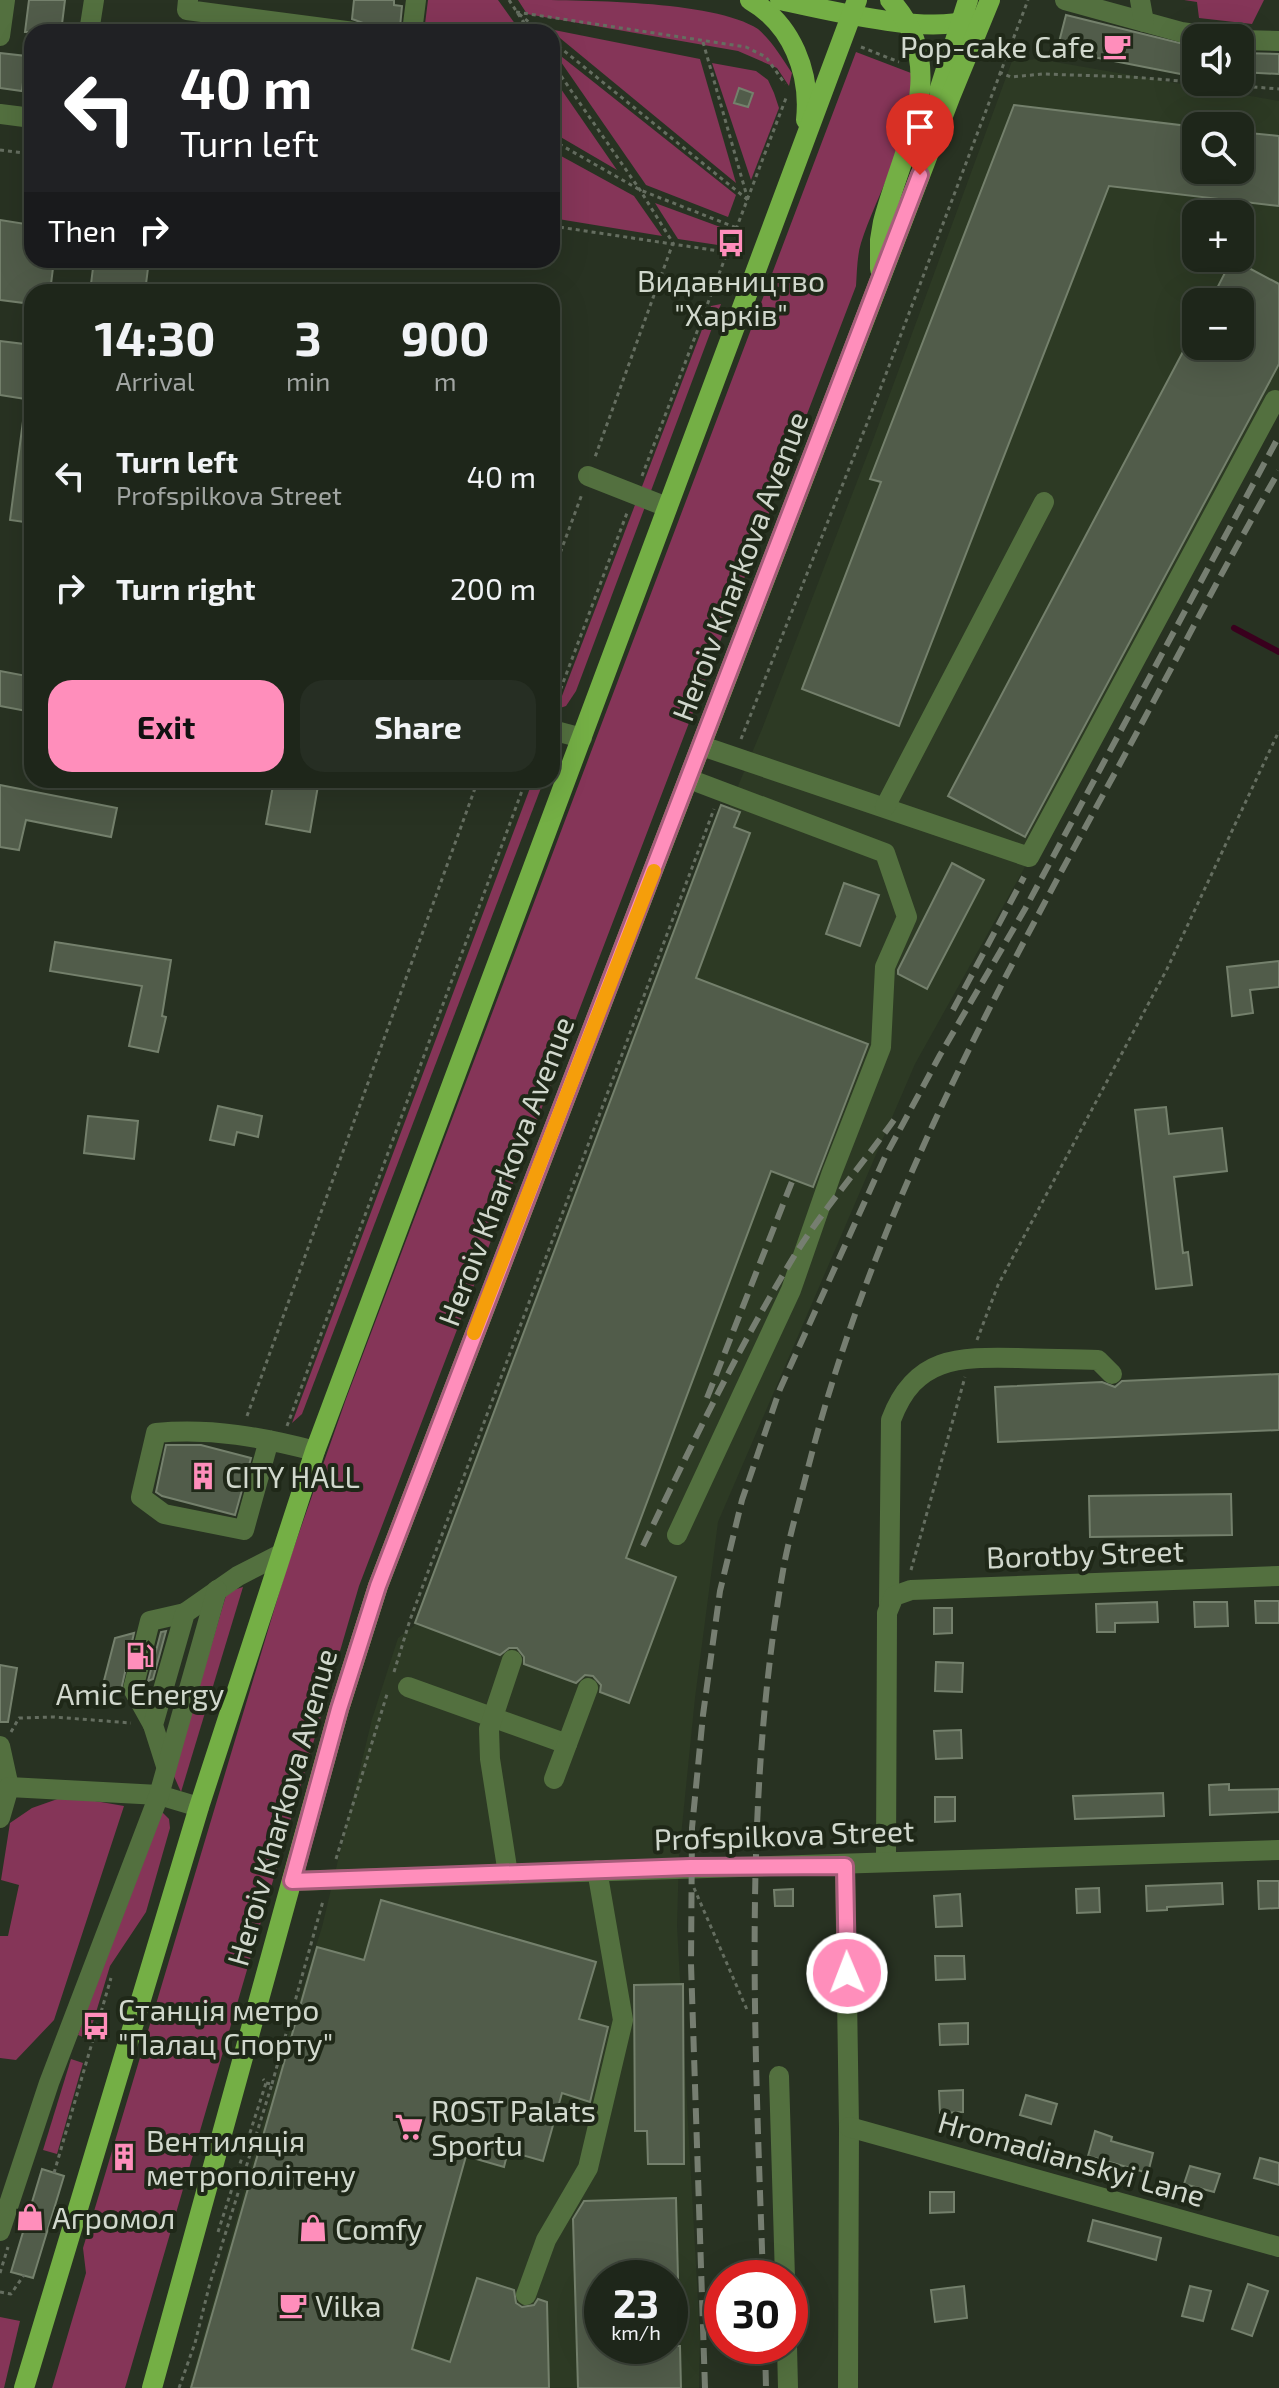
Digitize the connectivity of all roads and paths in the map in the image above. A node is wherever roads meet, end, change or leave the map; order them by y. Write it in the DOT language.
graph roads {
  1 [pos="5,0"];
  2 [pos="94,0"];
  3 [pos="188,0"];
  4 [pos="416,0"];
  5 [pos="509,0"];
  6 [pos="750,0"];
  7 [pos="780,0"];
  8 [pos="807,0"];
  9 [pos="989,0"];
  10 [pos="1028,0"];
  11 [pos="1065,0"];
  12 [pos="1140,0"];
  13 [pos="854,7"];
  14 [pos="965,10"];
  15 [pos="516,12"];
  16 [pos="899,12"];
  17 [pos="1144,22"];
  18 [pos="90,24"];
  19 [pos="255,24"];
  20 [pos="413,24"];
  21 [pos="524,24"];
  22 [pos="531,24"];
  23 [pos="1182,32"];
  24 [pos="0,36"];
  25 [pos="1254,40"];
  26 [pos="703,41"];
  27 [pos="1279,41"];
  28 [pos="857,46"];
  29 [pos="560,47"];
  30 [pos="910,66"];
  31 [pos="999,72"];
  32 [pos="560,75"];
  33 [pos="1279,89"];
  34 [pos="0,114"];
  35 [pos="24,117"];
  36 [pos="560,145"];
  37 [pos="0,150"];
  38 [pos="24,153"];
  39 [pos="800,155"];
  40 [pos="640,190"];
  41 [pos="748,200"];
  42 [pos="560,227"];
  43 [pos="737,228"];
  44 [pos="673,243"];
  45 [pos="880,281"];
  46 [pos="1275,400"];
  47 [pos="588,476"];
  48 [pos="1044,502"];
  49 [pos="667,507"];
  50 [pos="560,553"];
  51 [pos="1279,731"];
  52 [pos="560,732"];
  53 [pos="582,738"];
  54 [pos="702,746"];
  55 [pos="734,757"];
  56 [pos="689,779"];
  57 [pos="475,788"];
  58 [pos="523,788"];
  59 [pos="721,791"];
  60 [pos="885,807"];
  61 [pos="970,1357"];
  62 [pos="1112,1374"];
  63 [pos="240,1434"];
  64 [pos="275,1442"];
  65 [pos="315,1451"];
  66 [pos="677,1535"];
  67 [pos="281,1554"];
  68 [pos="1279,1576"];
  69 [pos="217,1590"];
  70 [pos="898,1597"];
  71 [pos="185,1613"];
  72 [pos="512,1660"];
  73 [pos="408,1687"];
  74 [pos="588,1688"];
  75 [pos="491,1717"];
  76 [pos="153,1725"];
  77 [pos="5,1741"];
  78 [pos="567,1744"];
  79 [pos="167,1767"];
  80 [pos="554,1779"];
  81 [pos="9,1787"];
  82 [pos="159,1795"];
  83 [pos="199,1807"];
  84 [pos="0,1818"];
  85 [pos="1279,1850"];
  86 [pos="886,1861"];
  87 [pos="845,1866"];
  88 [pos="597,1870"];
  89 [pos="508,1874"];
  90 [pos="329,1880"];
  91 [pos="292,1881"];
  92 [pos="691,1881"];
  93 [pos="748,2012"];
  94 [pos="779,2076"];
  95 [pos="267,2082"];
  96 [pos="849,2127"];
  97 [pos="221,2223"];
  98 [pos="229,2225"];
  99 [pos="0,2231"];
  100 [pos="218,2232"];
  101 [pos="1279,2247"];
  102 [pos="784,2260"];
  103 [pos="24,2275"];
  104 [pos="0,2292"];
  105 [pos="526,2295"];
  106 [pos="187,2341"];
  107 [pos="195,2343"];
  108 [pos="787,2364"];
  109 [pos="24,2388"];
  110 [pos="152,2388"];
  111 [pos="179,2388"];
  112 [pos="788,2388"];
  113 [pos="848,2388"];
  1 -- 24 [label="street"];
  2 -- 18 [label="street"];
  3 -- 19 [label="street"];
  4 -- 20 [label="street"];
  5 -- 15 [label="path"];
  6 -- 39 [label="main road"];
  7 -- 13 [label="main road"];
  8 -- 13 [label="main road"];
  9 -- 14 [label="main road"];
  9 -- 45 [label="main road, Heroiv Kharkova Avenue"];
  10 -- 31 [label="path"];
  11 -- 17 [label="street"];
  12 -- 17 [label="street"];
  13 -- 16 [label="main road"];
  13 -- 39 [label="main road"];
  14 -- 16 [label="main road"];
  14 -- 45 [label="main road"];
  15 -- 21 [label="path"];
  15 -- 22 [label="path"];
  15 -- 26 [label="path"];
  16 -- 45 [label="main road"];
  17 -- 23 [label="street"];
  25 -- 27 [label="street"];
  26 -- 41 [label="path"];
  26 -- 41 [label="path"];
  28 -- 30 [label="path"];
  29 -- 41 [label="path"];
  31 -- 33 [label="path"];
  31 -- 55 [label="path"];
  32 -- 40 [label="path"];
  34 -- 35 [label="street"];
  36 -- 40 [label="path"];
  37 -- 38 [label="path"];
  39 -- 49 [label="main road"];
  40 -- 43 [label="path"];
  40 -- 44 [label="path"];
  41 -- 43 [label="path"];
  42 -- 44 [label="path"];
  43 -- 44 [label="path"];
  44 -- 47 [label="path"];
  45 -- 54 [label="main road, Heroiv Kharkova Avenue"];
  46 -- 60 [label="street"];
  47 -- 49 [label="street"];
  47 -- 50 [label="path"];
  48 -- 60 [label="street"];
  49 -- 53 [label="main road"];
  51 -- 61 [label="path"];
  52 -- 53 [label="street"];
  53 -- 65 [label="main road"];
  54 -- 55 [label="street"];
  54 -- 56 [label="main road, Heroiv Kharkova Avenue"];
  55 -- 60 [label="street"];
  56 -- 59 [label="street"];
  56 -- 91 [label="main road, Heroiv Kharkova Avenue"];
  57 -- 63 [label="path"];
  58 -- 64 [label="path"];
  59 -- 66 [label="street"];
  59 -- 90 [label="path"];
  61 -- 62 [label="street"];
  61 -- 70 [label="path"];
  61 -- 70 [label="street"];
  63 -- 64 [label="street"];
  63 -- 64 [label="street"];
  64 -- 65 [label="street"];
  65 -- 67 [label="main road"];
  67 -- 69 [label="street"];
  67 -- 83 [label="main road"];
  68 -- 70 [label="street, Borotby Street"];
  69 -- 71 [label="street"];
  69 -- 79 [label="street"];
  70 -- 86 [label="street"];
  71 -- 76 [label="street"];
  71 -- 76 [label="street"];
  72 -- 75 [label="street"];
  73 -- 75 [label="street"];
  74 -- 78 [label="street"];
  75 -- 78 [label="street"];
  75 -- 89 [label="street"];
  76 -- 77 [label="path"];
  76 -- 79 [label="street"];
  77 -- 81 [label="street"];
  78 -- 80 [label="street"];
  79 -- 82 [label="street"];
  81 -- 82 [label="street"];
  81 -- 84 [label="street"];
  82 -- 83 [label="street"];
  82 -- 99 [label="street"];
  83 -- 109 [label="main road"];
  85 -- 86 [label="street, Profspilkova Street"];
  86 -- 87 [label="street, Profspilkova Street"];
  87 -- 88 [label="street, Profspilkova Street"];
  87 -- 96 [label="street"];
  88 -- 89 [label="street, Profspilkova Street"];
  88 -- 105 [label="street"];
  89 -- 90 [label="street, Profspilkova Street"];
  90 -- 91 [label="street, Profspilkova Street"];
  90 -- 95 [label="path"];
  91 -- 110 [label="main road, Heroiv Kharkova Avenue"];
  92 -- 93 [label="path"];
  94 -- 102 [label="street"];
  95 -- 97 [label="path"];
  95 -- 98 [label="path"];
  96 -- 101 [label="street, Hromadianskyi Lane"];
  96 -- 113 [label="street"];
  97 -- 98 [label="path"];
  97 -- 100 [label="path"];
  98 -- 107 [label="path"];
  103 -- 104 [label="path"];
  106 -- 107 [label="path"];
  107 -- 111 [label="path"];
  108 -- 112 [label="street"];
}
